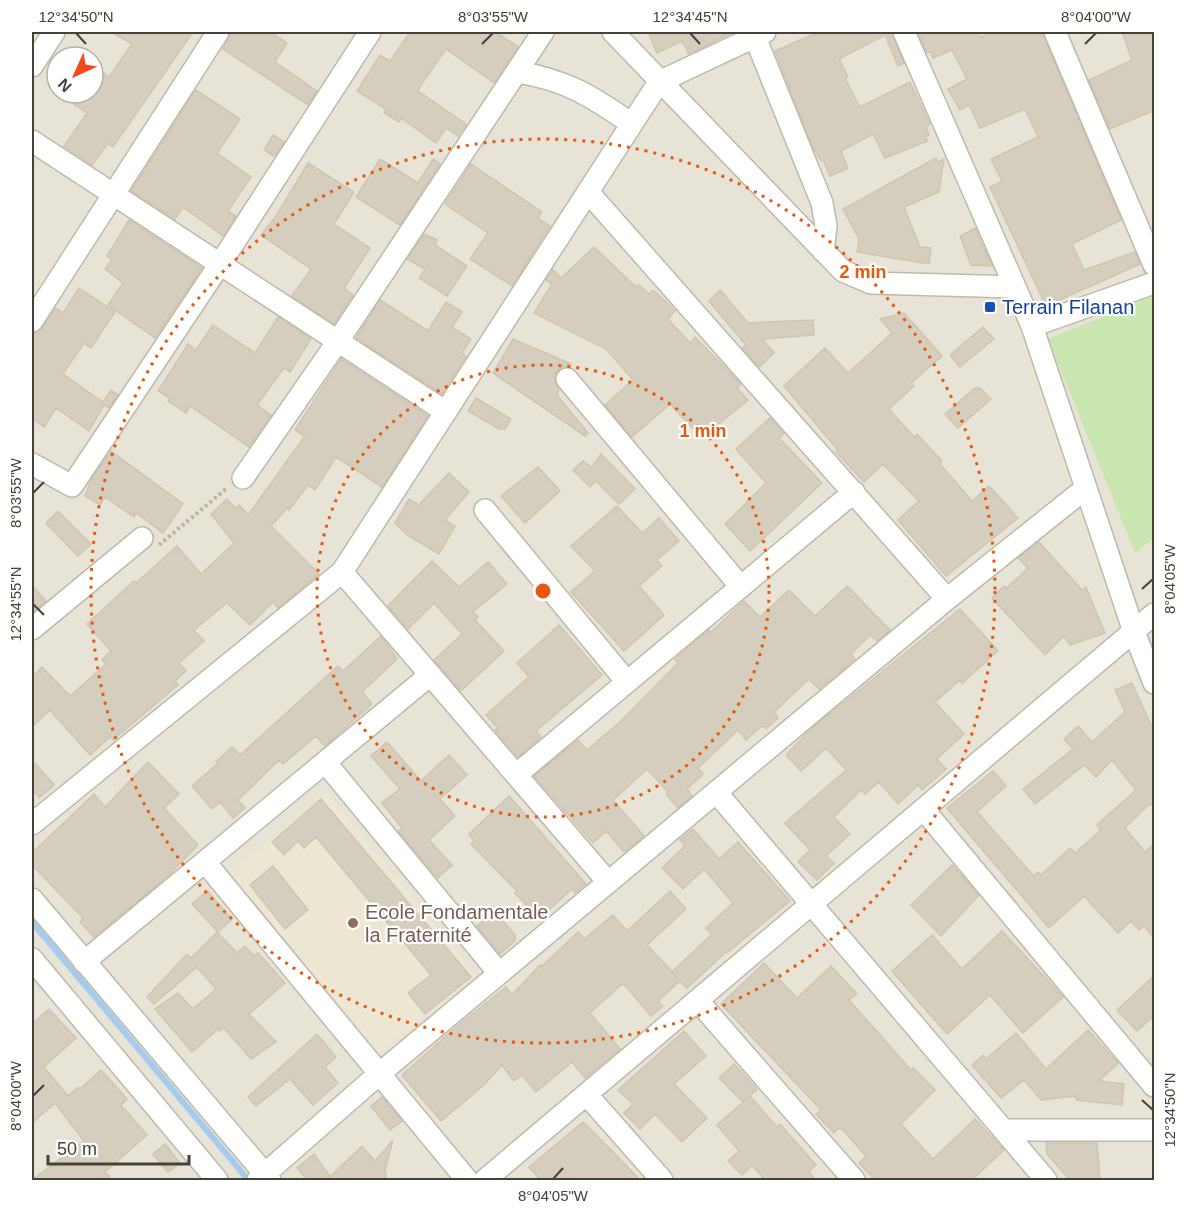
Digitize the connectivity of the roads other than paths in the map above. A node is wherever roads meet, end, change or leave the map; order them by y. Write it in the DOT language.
graph roads {
  1 [pos="54,32"];
  2 [pos="218,32"];
  3 [pos="370,32"];
  4 [pos="543,32"];
  5 [pos="613,32"];
  6 [pos="904,32"];
  7 [pos="1055,32"];
  8 [pos="758,33"];
  9 [pos="32,66"];
  10 [pos="517,72"];
  11 [pos="659,82"];
  12 [pos="632,124"];
  13 [pos="32,141"];
  14 [pos="588,192"];
  15 [pos="112,193"];
  16 [pos="823,251"];
  17 [pos="220,264"];
  18 [pos="1155,265"];
  19 [pos="1155,283"];
  20 [pos="1015,287"];
  21 [pos="32,321"];
  22 [pos="1032,326"];
  23 [pos="338,341"];
  24 [pos="567,379"];
  25 [pos="446,412"];
  26 [pos="32,464"];
  27 [pos="243,478"];
  28 [pos="1086,488"];
  29 [pos="854,492"];
  30 [pos="485,510"];
  31 [pos="142,538"];
  32 [pos="342,572"];
  33 [pos="741,587"];
  34 [pos="947,599"];
  35 [pos="1155,614"];
  36 [pos="32,629"];
  37 [pos="1134,632"];
  38 [pos="430,675"];
  39 [pos="627,682"];
  40 [pos="1155,683"];
  41 [pos="325,762"];
  42 [pos="516,775"];
  43 [pos="716,792"];
  44 [pos="924,810"];
  45 [pos="32,824"];
  46 [pos="205,862"];
  47 [pos="608,882"];
  48 [pos="32,899"];
  49 [pos="812,904"];
  50 [pos="32,959"];
  51 [pos="84,962"];
  52 [pos="499,974"];
  53 [pos="698,1001"];
  54 [pos="379,1074"];
  55 [pos="1155,1086"];
  56 [pos="587,1095"];
  57 [pos="1005,1130"];
  58 [pos="1155,1130"];
  59 [pos="264,1179"];
  60 [pos="217,1180"];
  61 [pos="466,1180"];
  62 [pos="485,1180"];
  63 [pos="662,1180"];
  64 [pos="854,1180"];
  65 [pos="1046,1180"];
  1 -- 9 [label="street"];
  2 -- 15 [label="street"];
  3 -- 17 [label="street"];
  4 -- 10 [label="street"];
  5 -- 11 [label="street"];
  6 -- 20 [label="street"];
  7 -- 18 [label="street"];
  8 -- 11 [label="street"];
  8 -- 16 [label="street"];
  10 -- 12 [label="street"];
  10 -- 23 [label="street"];
  11 -- 12 [label="street"];
  11 -- 16 [label="street"];
  12 -- 14 [label="street"];
  13 -- 15 [label="street"];
  14 -- 25 [label="street"];
  14 -- 29 [label="street"];
  15 -- 17 [label="street"];
  15 -- 21 [label="street"];
  16 -- 20 [label="street"];
  17 -- 23 [label="street"];
  17 -- 26 [label="street"];
  19 -- 22 [label="street"];
  20 -- 22 [label="street"];
  22 -- 28 [label="street"];
  23 -- 25 [label="street"];
  23 -- 27 [label="street"];
  24 -- 33 [label="street"];
  25 -- 32 [label="street"];
  28 -- 34 [label="street"];
  28 -- 37 [label="street"];
  29 -- 33 [label="street"];
  29 -- 34 [label="street"];
  30 -- 39 [label="street"];
  31 -- 36 [label="street"];
  32 -- 38 [label="street"];
  32 -- 45 [label="street"];
  33 -- 39 [label="street"];
  34 -- 43 [label="street"];
  35 -- 37 [label="street"];
  37 -- 40 [label="street"];
  37 -- 44 [label="street"];
  38 -- 41 [label="street"];
  38 -- 42 [label="street"];
  39 -- 42 [label="street"];
  41 -- 46 [label="street"];
  41 -- 52 [label="street"];
  42 -- 47 [label="street"];
  43 -- 47 [label="street"];
  43 -- 49 [label="street"];
  44 -- 49 [label="street"];
  44 -- 55 [label="street"];
  46 -- 51 [label="street"];
  46 -- 54 [label="street"];
  47 -- 52 [label="street"];
  48 -- 51 [label="street"];
  49 -- 53 [label="street"];
  49 -- 57 [label="street"];
  50 -- 60 [label="street"];
  51 -- 59 [label="street"];
  52 -- 54 [label="street"];
  53 -- 56 [label="street"];
  53 -- 64 [label="street"];
  54 -- 59 [label="street"];
  54 -- 61 [label="street"];
  56 -- 62 [label="street"];
  56 -- 63 [label="street"];
  57 -- 58 [label="street"];
  57 -- 65 [label="street"];
}
